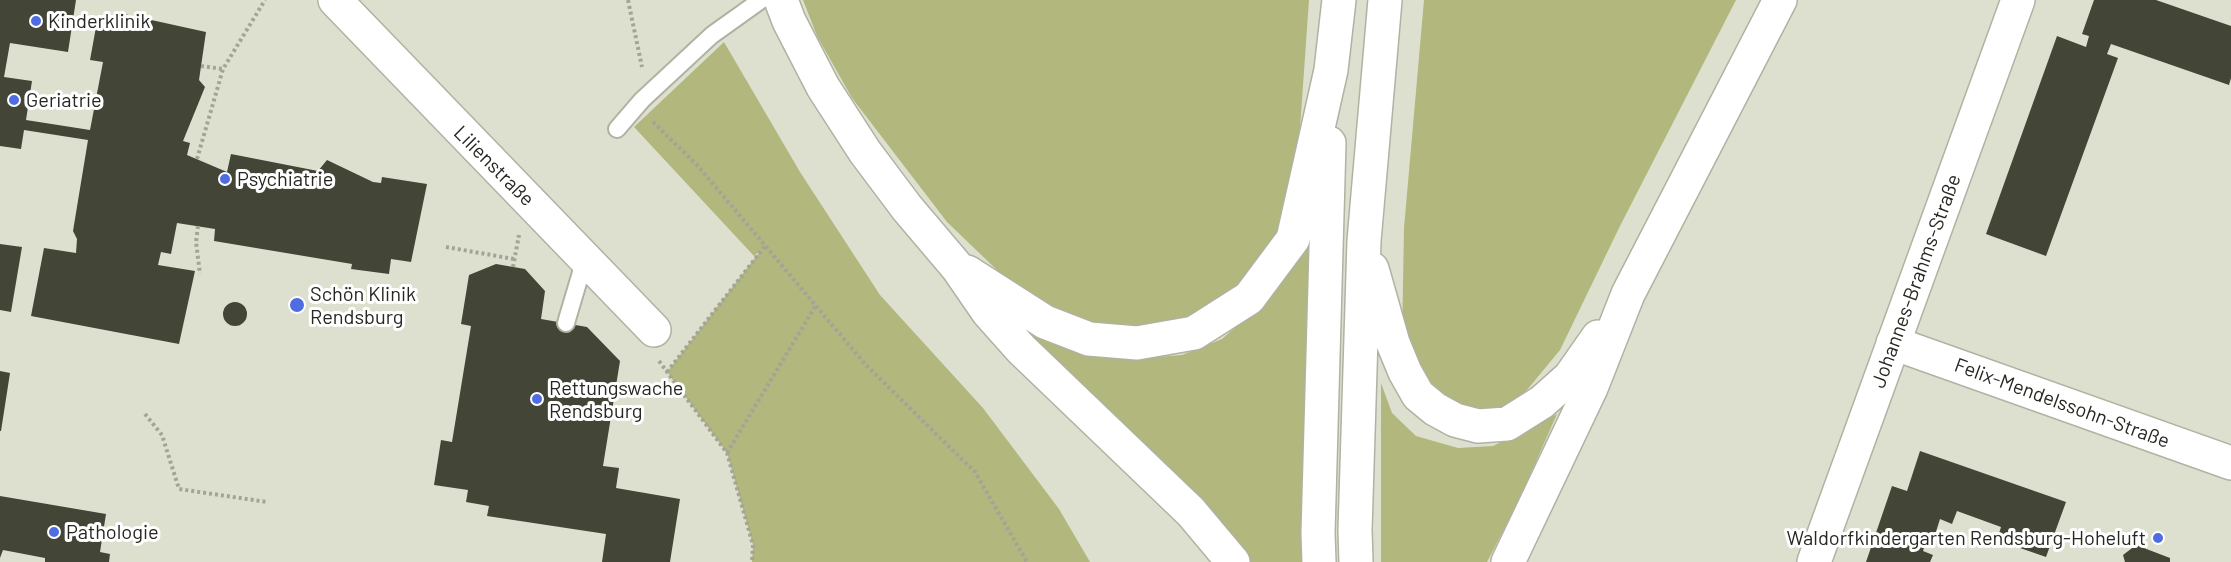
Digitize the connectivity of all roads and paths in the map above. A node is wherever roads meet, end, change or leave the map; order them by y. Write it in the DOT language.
graph roads {
  1 [pos="265,0"];
  2 [pos="335,0"];
  3 [pos="628,0"];
  4 [pos="761,0"];
  5 [pos="781,0"];
  6 [pos="1339,0"];
  7 [pos="1385,0"];
  8 [pos="1780,0"];
  9 [pos="2018,0"];
  10 [pos="201,66"];
  11 [pos="223,69"];
  12 [pos="1331,70"];
  13 [pos="642,100"];
  14 [pos="617,129"];
  15 [pos="197,159"];
  16 [pos="198,226"];
  17 [pos="1364,241"];
  18 [pos="765,246"];
  19 [pos="446,247"];
  20 [pos="514,259"];
  21 [pos="585,259"];
  22 [pos="957,267"];
  23 [pos="200,274"];
  24 [pos="1628,294"];
  25 [pos="816,305"];
  26 [pos="566,323"];
  27 [pos="654,330"];
  28 [pos="1893,343"];
  29 [pos="667,372"];
  30 [pos="145,414"];
  31 [pos="727,453"];
  32 [pos="2231,464"];
  33 [pos="267,502"];
  34 [pos="752,562"];
  35 [pos="1028,562"];
  36 [pos="1233,562"];
  37 [pos="1319,562"];
  38 [pos="1356,562"];
  39 [pos="1508,562"];
  40 [pos="1814,562"];
  1 -- 11 [label="path"];
  2 -- 21 [label="main road, Lilienstraße"];
  3 -- 13 [label="path"];
  4 -- 13 [label="lane"];
  5 -- 22 [label="main road"];
  6 -- 12 [label="main road"];
  7 -- 17 [label="main road"];
  8 -- 24 [label="main road"];
  9 -- 28 [label="main road, Johannes-Brahms-Straße"];
  10 -- 11 [label="path"];
  11 -- 15 [label="path"];
  12 -- 22 [label="main road"];
  12 -- 37 [label="main road"];
  13 -- 14 [label="lane"];
  13 -- 18 [label="path"];
  16 -- 23 [label="path"];
  17 -- 24 [label="main road"];
  17 -- 38 [label="main road"];
  18 -- 25 [label="path"];
  18 -- 29 [label="path"];
  19 -- 20 [label="path"];
  21 -- 26 [label="lane"];
  21 -- 27 [label="main road, Lilienstraße"];
  22 -- 36 [label="main road"];
  24 -- 39 [label="main road"];
  25 -- 31 [label="path"];
  25 -- 35 [label="path"];
  27 -- 29 [label="path"];
  28 -- 32 [label="main road, Felix-Mendelssohn-Straße"];
  28 -- 40 [label="main road, Johannes-Brahms-Straße"];
  29 -- 31 [label="path"];
  30 -- 33 [label="path"];
  31 -- 34 [label="path"];
}
